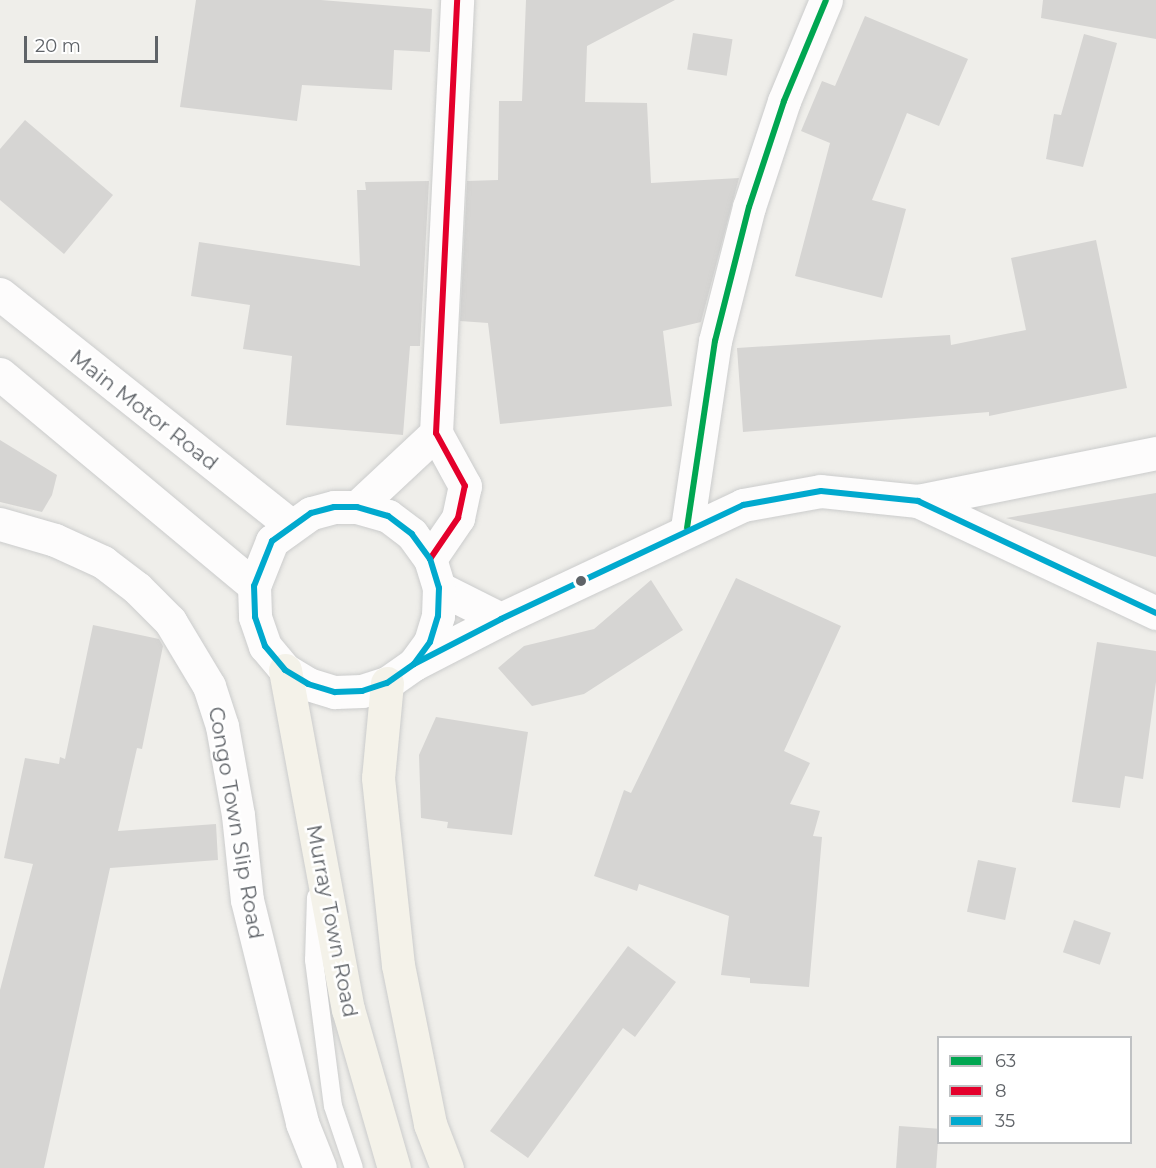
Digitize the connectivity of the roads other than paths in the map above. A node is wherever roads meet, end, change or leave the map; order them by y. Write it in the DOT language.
graph roads {
  1 [pos="457,0"];
  2 [pos="826,0"];
  3 [pos="0,294"];
  4 [pos="0,374"];
  5 [pos="436,433"];
  6 [pos="1156,453"];
  7 [pos="918,501"];
  8 [pos="357,507"];
  9 [pos="0,524"];
  10 [pos="290,525"];
  11 [pos="687,528"];
  12 [pos="435,574"];
  13 [pos="254,586"];
  14 [pos="1156,613"];
  15 [pos="501,619"];
  16 [pos="414,664"];
  17 [pos="285,670"];
  18 [pos="387,683"];
  19 [pos="316,847"];
  20 [pos="320,1168"];
  21 [pos="354,1168"];
  22 [pos="394,1168"];
  23 [pos="447,1168"];
  1 -- 5 [label="main road"];
  2 -- 11 [label="main road"];
  3 -- 10 [label="main road, Main Motor Road"];
  4 -- 13 [label="main road"];
  5 -- 8 [label="main road"];
  5 -- 12 [label="main road"];
  6 -- 7 [label="main road"];
  7 -- 11 [label="main road"];
  7 -- 14 [label="main road"];
  8 -- 10 [label="main road"];
  8 -- 12 [label="main road"];
  9 -- 20 [label="main road, Congo Town Slip Road"];
  10 -- 13 [label="main road"];
  11 -- 15 [label="main road"];
  12 -- 15 [label="main road"];
  12 -- 16 [label="main road"];
  13 -- 17 [label="main road"];
  15 -- 16 [label="main road"];
  16 -- 18 [label="main road"];
  17 -- 18 [label="main road"];
  17 -- 19 [label="main road, Murray Town Road"];
  18 -- 23 [label="main road"];
  19 -- 21 [label="lane"];
  19 -- 22 [label="main road, Murray Town Road"];
}
